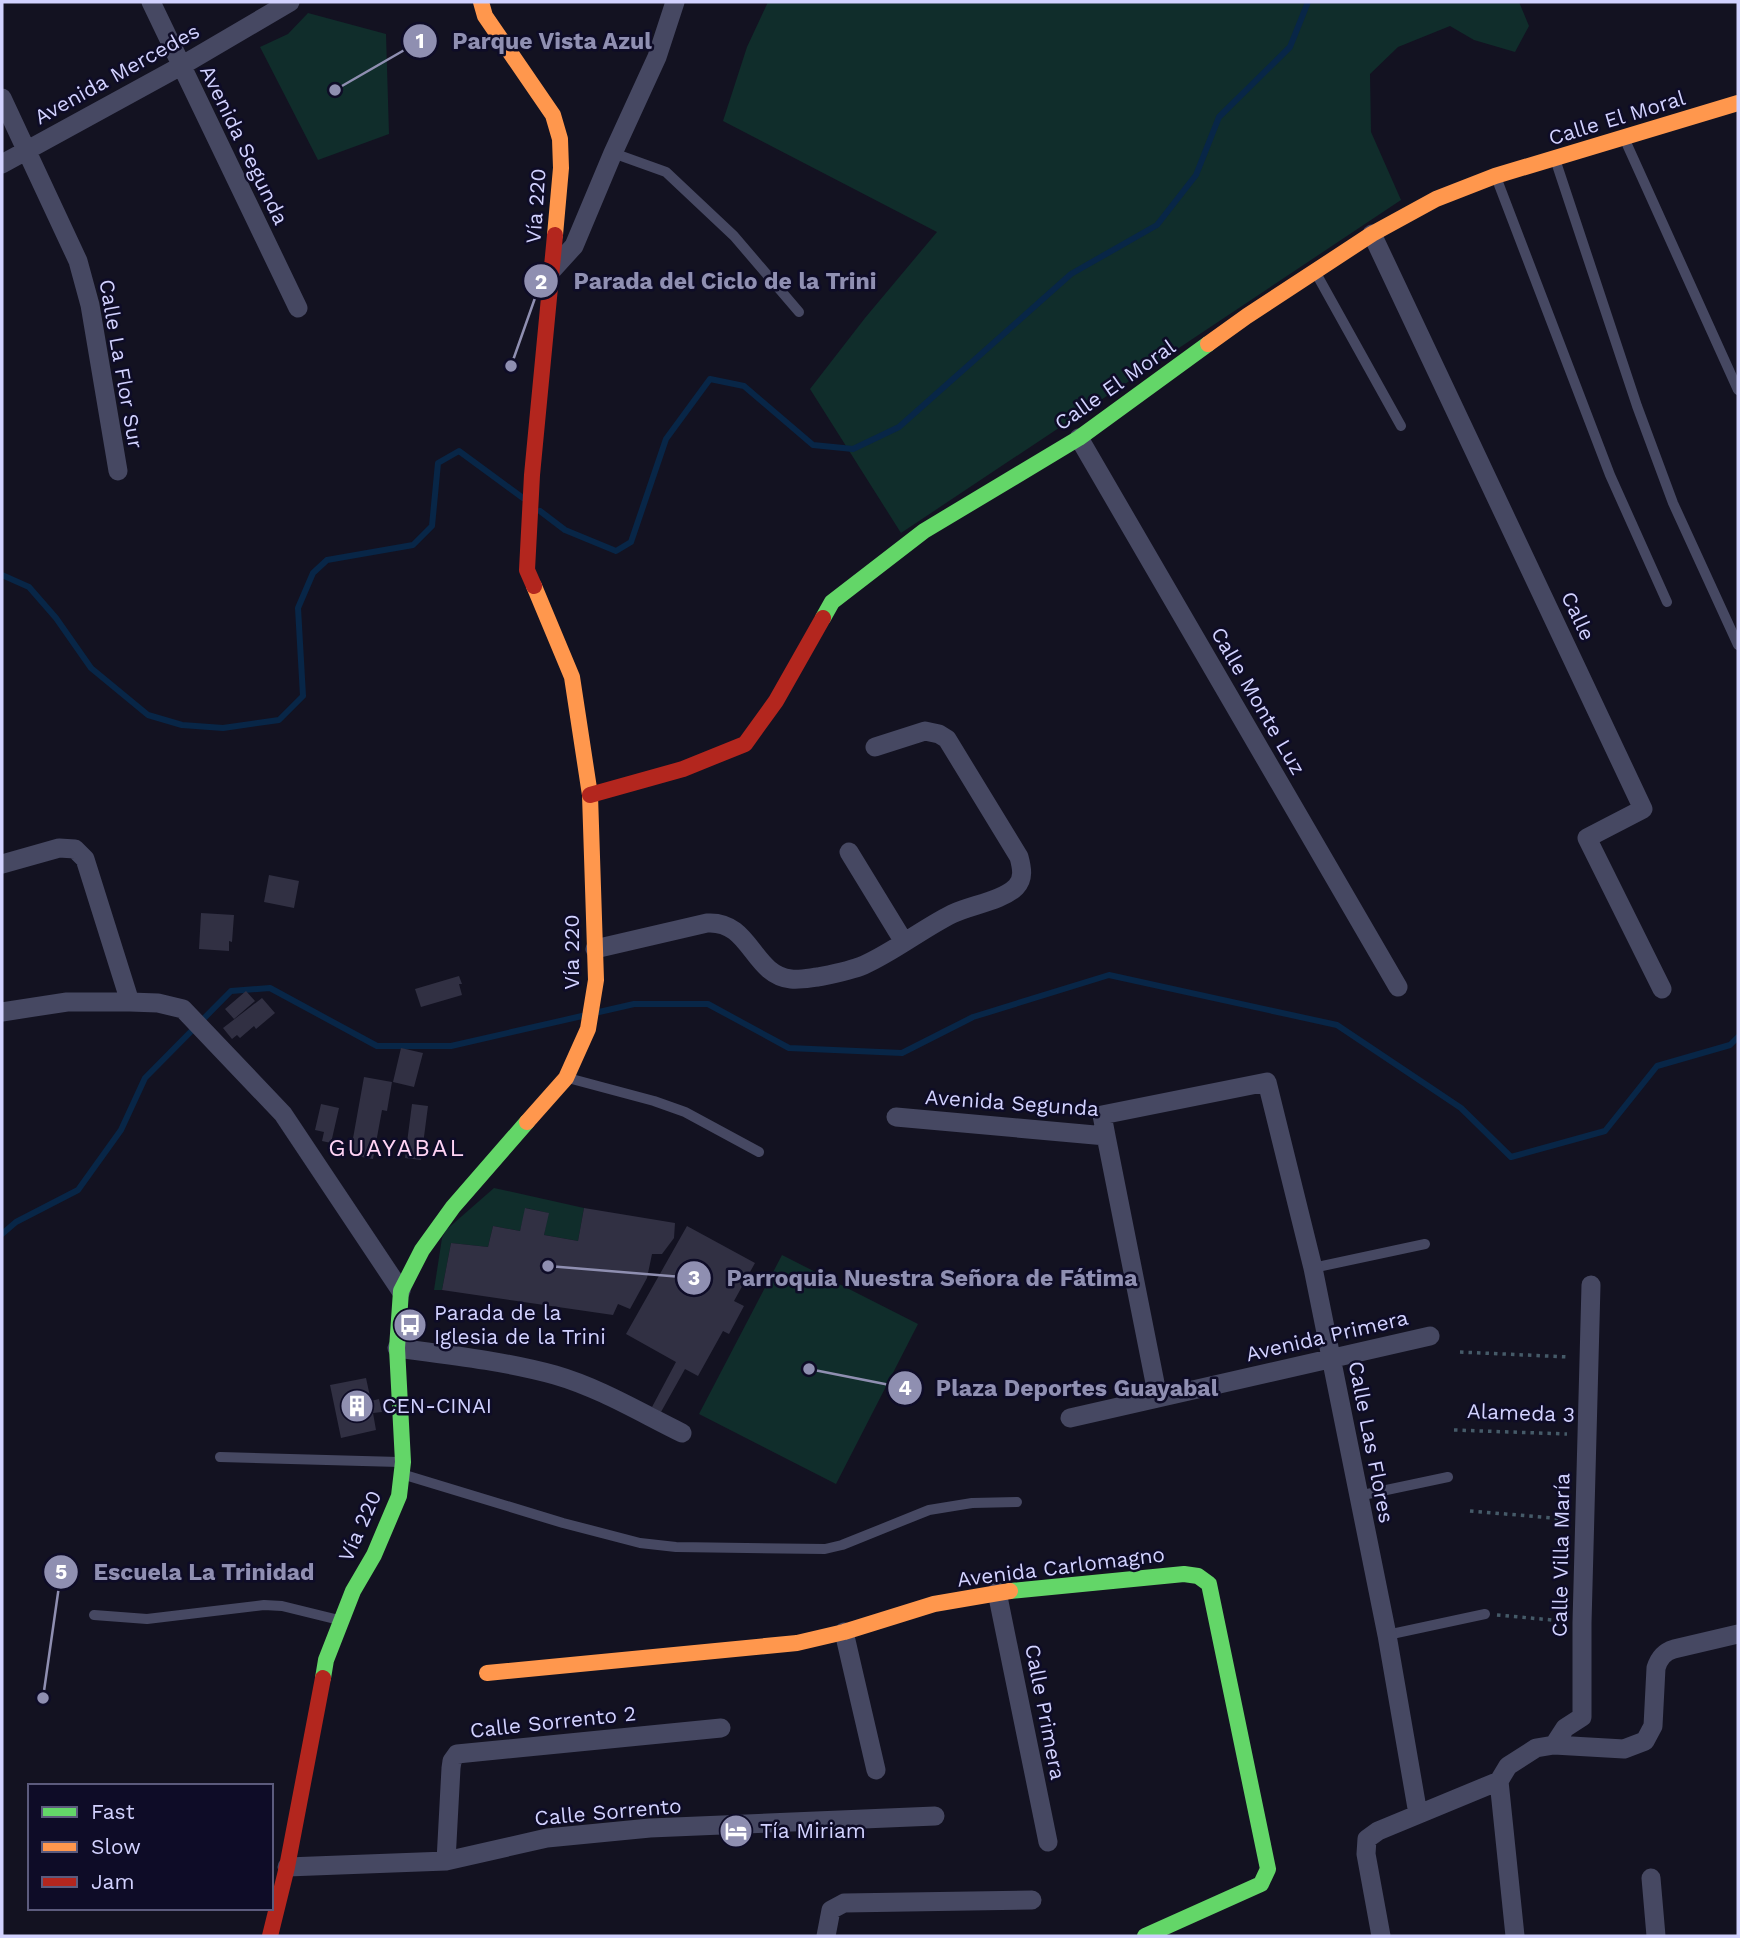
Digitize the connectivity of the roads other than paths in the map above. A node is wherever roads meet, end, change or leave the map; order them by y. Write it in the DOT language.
graph roads {
  1 [pos="151,2"];
  2 [pos="290,2"];
  3 [pos="481,2"];
  4 [pos="674,2"];
  5 [pos="181,65"];
  6 [pos="2,98"];
  7 [pos="1738,103"];
  8 [pos="1624,136"];
  9 [pos="26,151"];
  10 [pos="612,153"];
  11 [pos="1554,159"];
  12 [pos="2,164"];
  13 [pos="1495,176"];
  14 [pos="1372,234"];
  15 [pos="552,269"];
  16 [pos="1315,271"];
  17 [pos="298,308"];
  18 [pos="799,312"];
  19 [pos="1738,390"];
  20 [pos="1401,426"];
  21 [pos="1079,438"];
  22 [pos="118,471"];
  23 [pos="1667,602"];
  24 [pos="1738,645"];
  25 [pos="875,747"];
  26 [pos="590,795"];
  27 [pos="849,852"];
  28 [pos="2,864"];
  29 [pos="904,942"];
  30 [pos="596,949"];
  31 [pos="1398,987"];
  32 [pos="1662,989"];
  33 [pos="130,1002"];
  34 [pos="2,1012"];
  35 [pos="566,1078"];
  36 [pos="1267,1082"];
  37 [pos="896,1117"];
  38 [pos="1106,1136"];
  39 [pos="759,1152"];
  40 [pos="1425,1244"];
  41 [pos="1313,1268"];
  42 [pos="1591,1285"];
  43 [pos="401,1291"];
  44 [pos="1430,1336"];
  45 [pos="397,1348"];
  46 [pos="1332,1359"];
  47 [pos="1158,1398"];
  48 [pos="1070,1418"];
  49 [pos="682,1433"];
  50 [pos="220,1457"];
  51 [pos="402,1468"];
  52 [pos="1448,1477"];
  53 [pos="1358,1496"];
  54 [pos="1017,1502"];
  55 [pos="997,1591"];
  56 [pos="1485,1614"];
  57 [pos="94,1615"];
  58 [pos="341,1621"];
  59 [pos="844,1633"];
  60 [pos="1738,1634"];
  61 [pos="1387,1635"];
  62 [pos="487,1673"];
  63 [pos="721,1728"];
  64 [pos="1554,1745"];
  65 [pos="876,1770"];
  66 [pos="1499,1781"];
  67 [pos="1418,1814"];
  68 [pos="935,1816"];
  69 [pos="1048,1842"];
  70 [pos="446,1861"];
  71 [pos="287,1867"];
  72 [pos="1651,1878"];
  73 [pos="1032,1900"];
  74 [pos="270,1936"];
  75 [pos="826,1936"];
  76 [pos="1145,1936"];
  77 [pos="1381,1936"];
  78 [pos="1514,1936"];
  79 [pos="1656,1936"];
  1 -- 5 [label="street, Avenida Segunda"];
  2 -- 5 [label="street, Avenida Mercedes"];
  3 -- 15 [label="street, Vía 220"];
  4 -- 10 [label="street"];
  5 -- 9 [label="street, Avenida Mercedes"];
  5 -- 17 [label="street, Avenida Segunda"];
  6 -- 9 [label="street, Calle La Flor Sur"];
  7 -- 8 [label="street, Calle El Moral"];
  8 -- 11 [label="street, Calle El Moral"];
  8 -- 19 [label="lane"];
  9 -- 12 [label="street, Avenida Mercedes"];
  9 -- 22 [label="street, Calle La Flor Sur"];
  10 -- 15 [label="street"];
  10 -- 18 [label="lane"];
  11 -- 13 [label="street, Calle El Moral"];
  11 -- 24 [label="lane"];
  13 -- 14 [label="street, Calle El Moral"];
  13 -- 23 [label="lane"];
  14 -- 16 [label="street, Calle El Moral"];
  14 -- 32 [label="street, Calle"];
  15 -- 26 [label="street, Vía 220"];
  16 -- 20 [label="lane"];
  16 -- 21 [label="street, Calle El Moral"];
  21 -- 26 [label="street, Calle El Moral"];
  21 -- 31 [label="street, Calle Monte Luz"];
  25 -- 29 [label="street"];
  26 -- 30 [label="street, Vía 220"];
  27 -- 29 [label="street"];
  28 -- 33 [label="street"];
  29 -- 30 [label="street"];
  30 -- 35 [label="street, Vía 220"];
  33 -- 34 [label="street"];
  33 -- 43 [label="street"];
  35 -- 39 [label="lane"];
  35 -- 43 [label="street, Vía 220"];
  36 -- 38 [label="street, Avenida Segunda"];
  36 -- 41 [label="street, Calle Las Flores"];
  37 -- 38 [label="street, Avenida Segunda"];
  38 -- 47 [label="street"];
  40 -- 41 [label="lane"];
  41 -- 46 [label="street, Calle Las Flores"];
  42 -- 64 [label="street, Calle Villa María"];
  43 -- 45 [label="street, Vía 220"];
  44 -- 46 [label="street, Avenida Primera"];
  45 -- 49 [label="street"];
  45 -- 51 [label="street, Vía 220"];
  46 -- 47 [label="street, Avenida Primera"];
  46 -- 53 [label="street, Calle Las Flores"];
  47 -- 48 [label="street, Avenida Primera"];
  50 -- 51 [label="lane"];
  51 -- 54 [label="lane"];
  51 -- 58 [label="street, Vía 220"];
  52 -- 53 [label="lane"];
  53 -- 61 [label="street, Calle Las Flores"];
  55 -- 59 [label="street, Avenida Carlomagno"];
  55 -- 69 [label="street, Calle Primera"];
  55 -- 76 [label="street, Avenida Carlomagno"];
  56 -- 61 [label="lane"];
  57 -- 58 [label="lane"];
  58 -- 71 [label="street, Vía 220"];
  59 -- 62 [label="street, Avenida Carlomagno"];
  59 -- 65 [label="street"];
  60 -- 64 [label="street"];
  61 -- 67 [label="street, Calle Las Flores"];
  63 -- 70 [label="street, Calle Sorrento 2"];
  64 -- 66 [label="street, Calle Villa María"];
  66 -- 67 [label="street"];
  66 -- 78 [label="street"];
  67 -- 77 [label="street"];
  68 -- 70 [label="street, Calle Sorrento"];
  70 -- 71 [label="street, Calle Sorrento"];
  71 -- 74 [label="street, Vía 220"];
  72 -- 79 [label="street"];
  73 -- 75 [label="street"];
}
